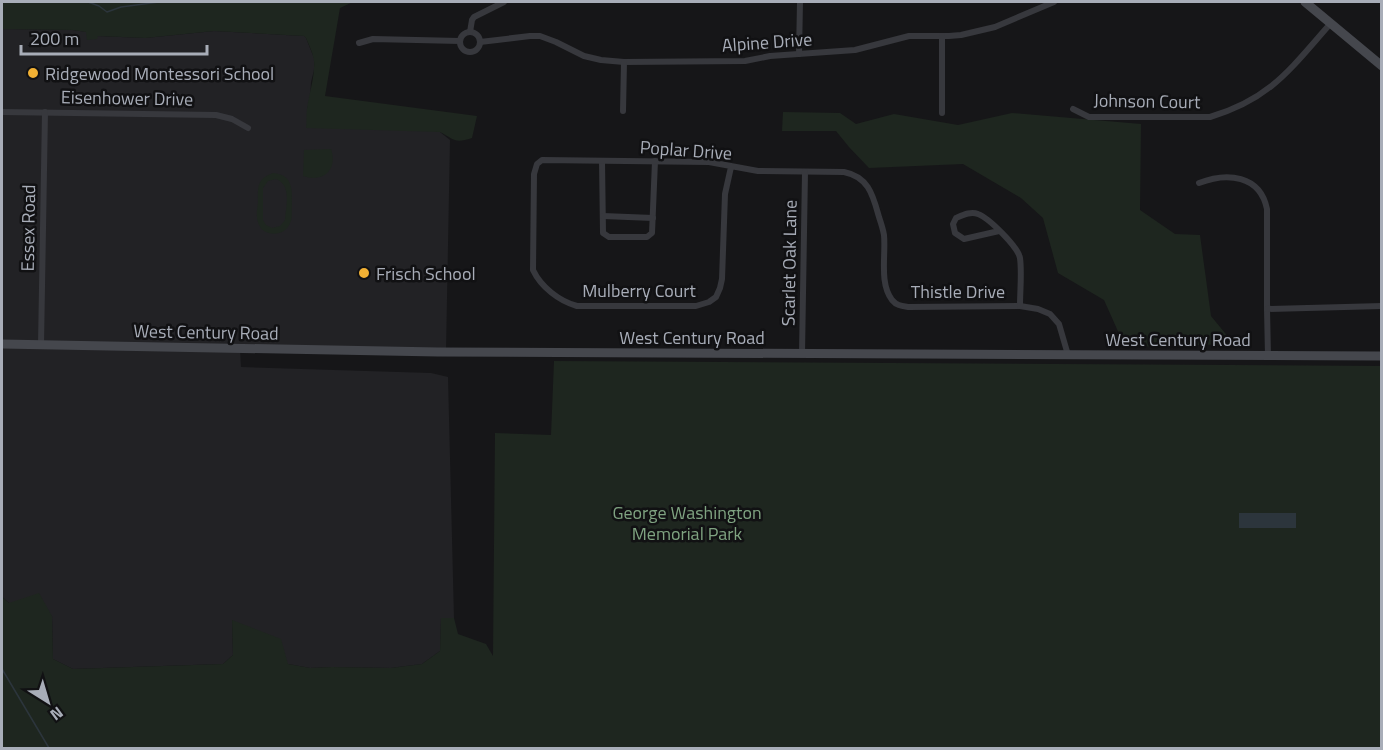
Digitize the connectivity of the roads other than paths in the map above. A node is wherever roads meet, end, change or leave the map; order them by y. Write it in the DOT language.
graph roads {
  1 [pos="504,2"];
  2 [pos="800,2"];
  3 [pos="1054,2"];
  4 [pos="1305,2"];
  5 [pos="1331,23"];
  6 [pos="470,32"];
  7 [pos="942,36"];
  8 [pos="460,41"];
  9 [pos="480,42"];
  10 [pos="359,43"];
  11 [pos="799,54"];
  12 [pos="624,62"];
  13 [pos="1382,66"];
  14 [pos="1073,109"];
  15 [pos="623,111"];
  16 [pos="2,112"];
  17 [pos="45,112"];
  18 [pos="942,113"];
  19 [pos="248,128"];
  20 [pos="602,161"];
  21 [pos="655,161"];
  22 [pos="731,166"];
  23 [pos="805,172"];
  24 [pos="535,178"];
  25 [pos="1199,183"];
  26 [pos="873,196"];
  27 [pos="603,216"];
  28 [pos="653,218"];
  29 [pos="999,231"];
  30 [pos="1020,306"];
  31 [pos="1382,306"];
  32 [pos="1267,309"];
  33 [pos="2,345"];
  34 [pos="41,345"];
  35 [pos="802,354"];
  36 [pos="1068,355"];
  37 [pos="1268,356"];
  38 [pos="1382,356"];
  1 -- 6 [label="street"];
  2 -- 11 [label="street"];
  3 -- 7 [label="street, Alpine Drive"];
  4 -- 5 [label="main road"];
  5 -- 13 [label="main road"];
  5 -- 14 [label="street, Johnson Court"];
  6 -- 8 [label="street"];
  6 -- 9 [label="street"];
  7 -- 11 [label="street, Alpine Drive"];
  7 -- 18 [label="street"];
  8 -- 9 [label="street"];
  8 -- 10 [label="street"];
  9 -- 12 [label="street, Alpine Drive"];
  11 -- 12 [label="street, Alpine Drive"];
  12 -- 15 [label="street"];
  16 -- 17 [label="street, Eisenhower Drive"];
  17 -- 19 [label="street, Eisenhower Drive"];
  17 -- 34 [label="street, Essex Road"];
  20 -- 21 [label="street, Poplar Drive"];
  20 -- 24 [label="street, Poplar Drive"];
  20 -- 27 [label="street"];
  21 -- 22 [label="street, Poplar Drive"];
  21 -- 28 [label="street"];
  22 -- 23 [label="street, Poplar Drive"];
  22 -- 24 [label="street, Mulberry Court"];
  23 -- 26 [label="street, Poplar Drive"];
  23 -- 35 [label="street, Scarlet Oak Lane"];
  25 -- 32 [label="street"];
  26 -- 30 [label="street, Thistle Drive"];
  27 -- 28 [label="street"];
  27 -- 28 [label="street"];
  29 -- 29 [label="street"];
  29 -- 30 [label="street"];
  30 -- 36 [label="street, Thistle Drive"];
  31 -- 32 [label="street"];
  32 -- 37 [label="street"];
  33 -- 34 [label="main road, West Century Road"];
  34 -- 35 [label="main road, West Century Road"];
  35 -- 36 [label="main road, West Century Road"];
  36 -- 37 [label="main road, West Century Road"];
  37 -- 38 [label="main road, West Century Road"];
}
